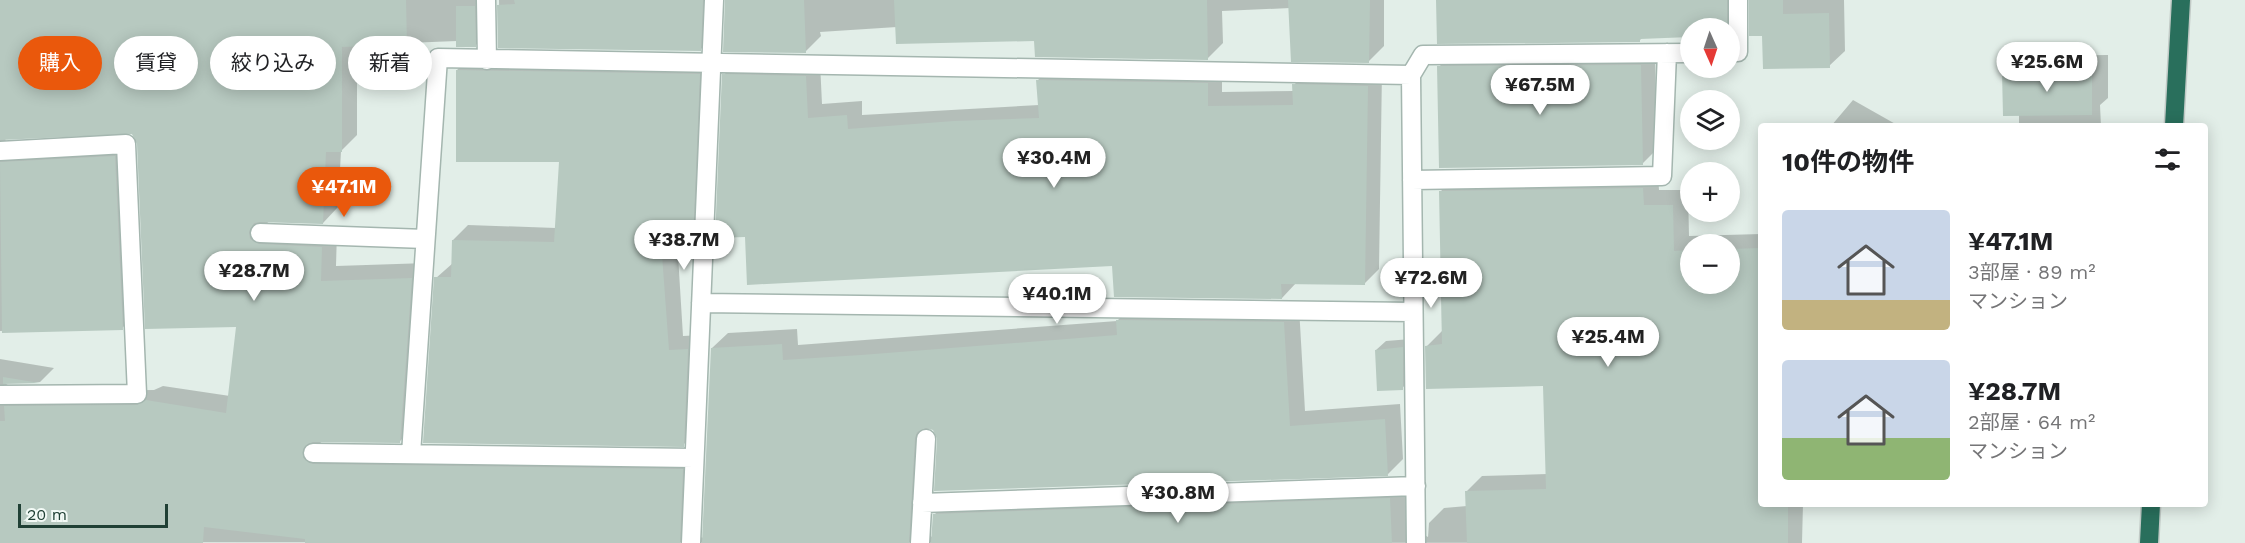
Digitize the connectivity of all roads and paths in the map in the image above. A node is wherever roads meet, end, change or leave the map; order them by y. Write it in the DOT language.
graph roads {
  1 [pos="486,0"];
  2 [pos="714,0"];
  3 [pos="1738,0"];
  4 [pos="2181,0"];
  5 [pos="1738,18"];
  6 [pos="1667,53"];
  7 [pos="1680,53"];
  8 [pos="487,60"];
  9 [pos="711,64"];
  10 [pos="1411,75"];
  11 [pos="2174,123"];
  12 [pos="0,151"];
  13 [pos="1412,180"];
  14 [pos="260,233"];
  15 [pos="425,239"];
  16 [pos="701,303"];
  17 [pos="1413,312"];
  18 [pos="0,395"];
  19 [pos="926,439"];
  20 [pos="313,453"];
  21 [pos="411,454"];
  22 [pos="694,458"];
  23 [pos="1416,486"];
  24 [pos="922,503"];
  25 [pos="2151,507"];
  26 [pos="691,543"];
  27 [pos="920,543"];
  28 [pos="1416,543"];
  29 [pos="2149,543"];
  1 -- 8 [label="street"];
  2 -- 9 [label="street"];
  3 -- 5 [label="street"];
  4 -- 11 [label="highway"];
  6 -- 7 [label="street"];
  6 -- 10 [label="street"];
  6 -- 13 [label="street"];
  8 -- 9 [label="street"];
  8 -- 15 [label="street"];
  9 -- 10 [label="street"];
  9 -- 16 [label="street"];
  10 -- 13 [label="street"];
  12 -- 18 [label="street"];
  13 -- 17 [label="street"];
  14 -- 15 [label="street"];
  15 -- 21 [label="street"];
  16 -- 17 [label="street"];
  16 -- 22 [label="street"];
  17 -- 23 [label="street"];
  19 -- 24 [label="street"];
  20 -- 21 [label="street"];
  21 -- 22 [label="street"];
  22 -- 26 [label="street"];
  23 -- 24 [label="street"];
  23 -- 28 [label="street"];
  24 -- 27 [label="street"];
  25 -- 29 [label="highway"];
}
